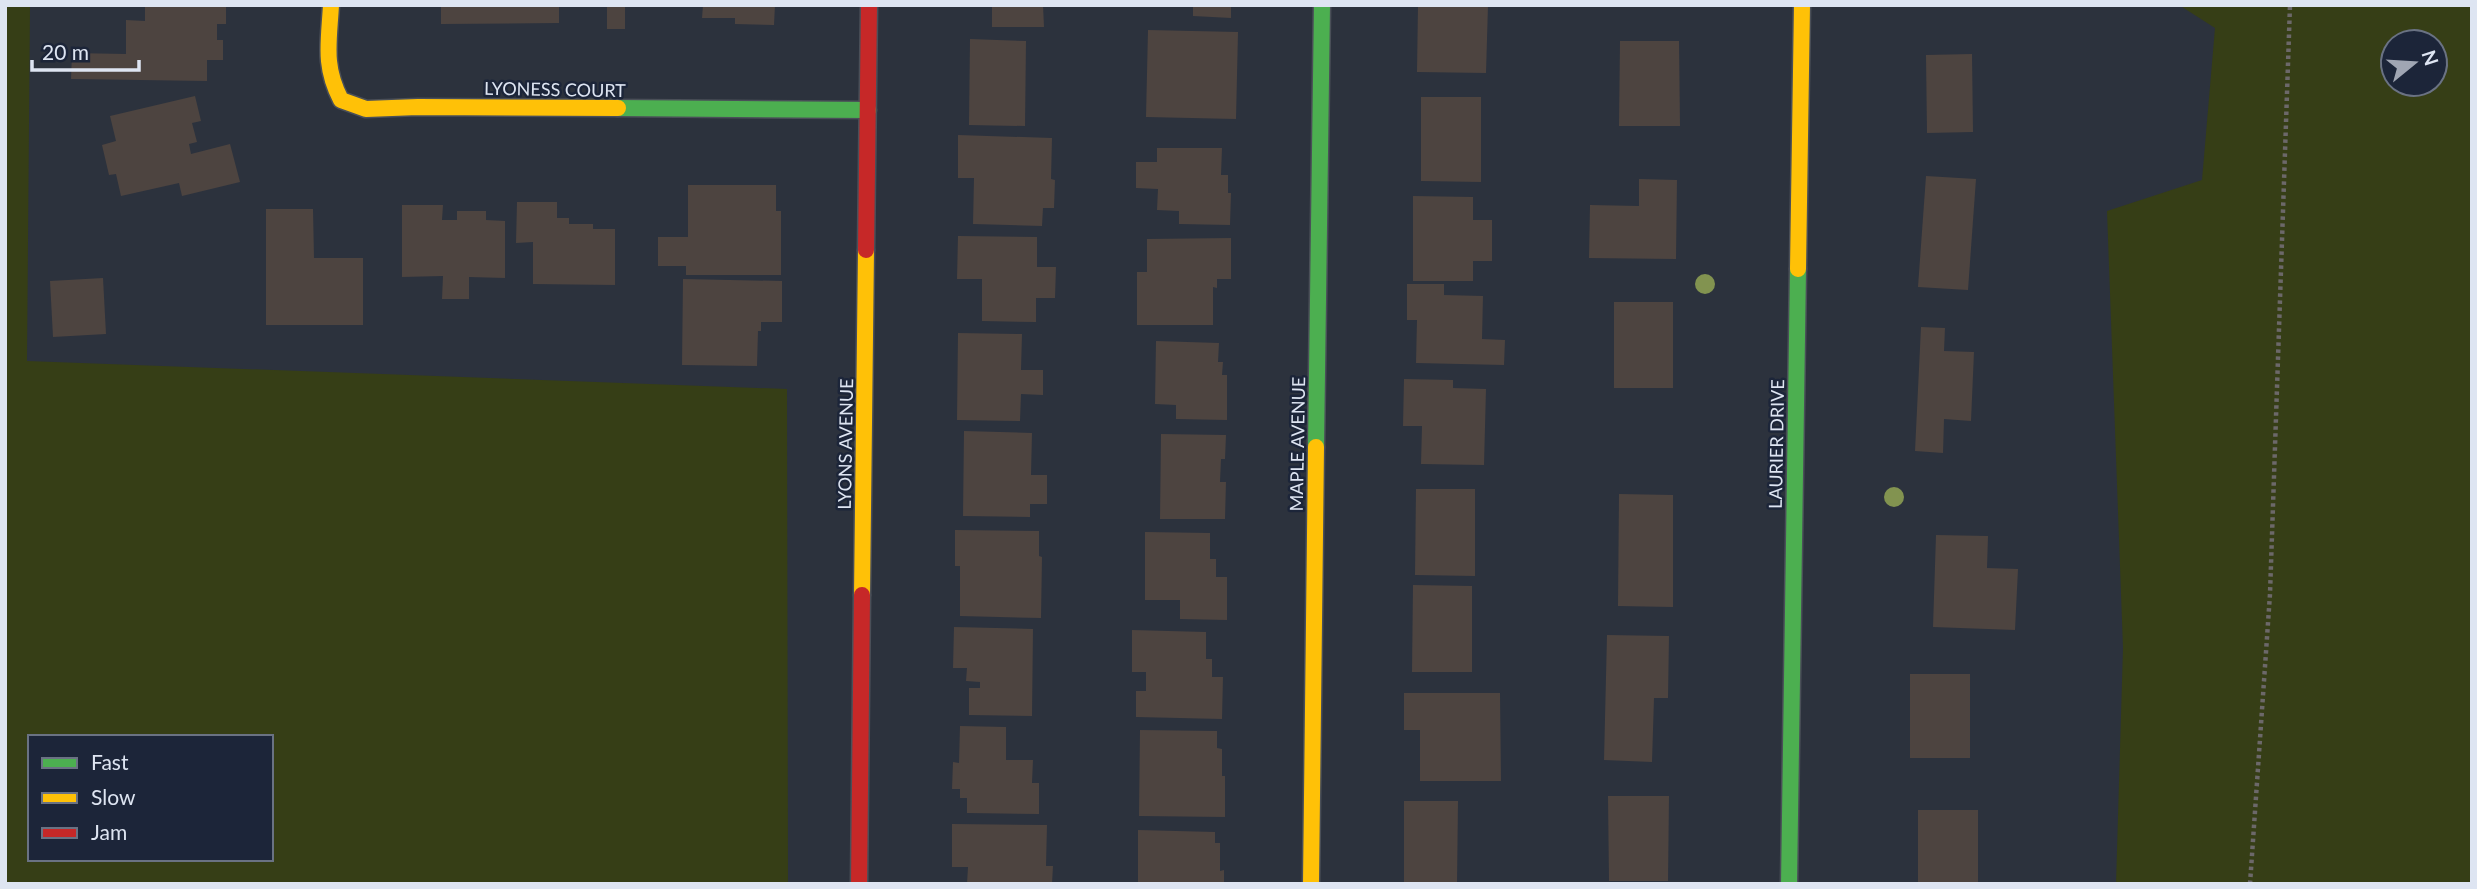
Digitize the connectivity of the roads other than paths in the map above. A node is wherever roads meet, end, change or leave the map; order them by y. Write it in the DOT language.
graph roads {
  1 [pos="331,5"];
  2 [pos="869,5"];
  3 [pos="1322,5"];
  4 [pos="1802,5"];
  5 [pos="868,110"];
  6 [pos="859,884"];
  7 [pos="1311,884"];
  8 [pos="1789,884"];
  1 -- 5 [label="street, LYONESS COURT"];
  2 -- 5 [label="street, LYONS AVENUE"];
  3 -- 7 [label="street, MAPLE AVENUE"];
  4 -- 8 [label="street, LAURIER DRIVE"];
  5 -- 6 [label="street, LYONS AVENUE"];
}
